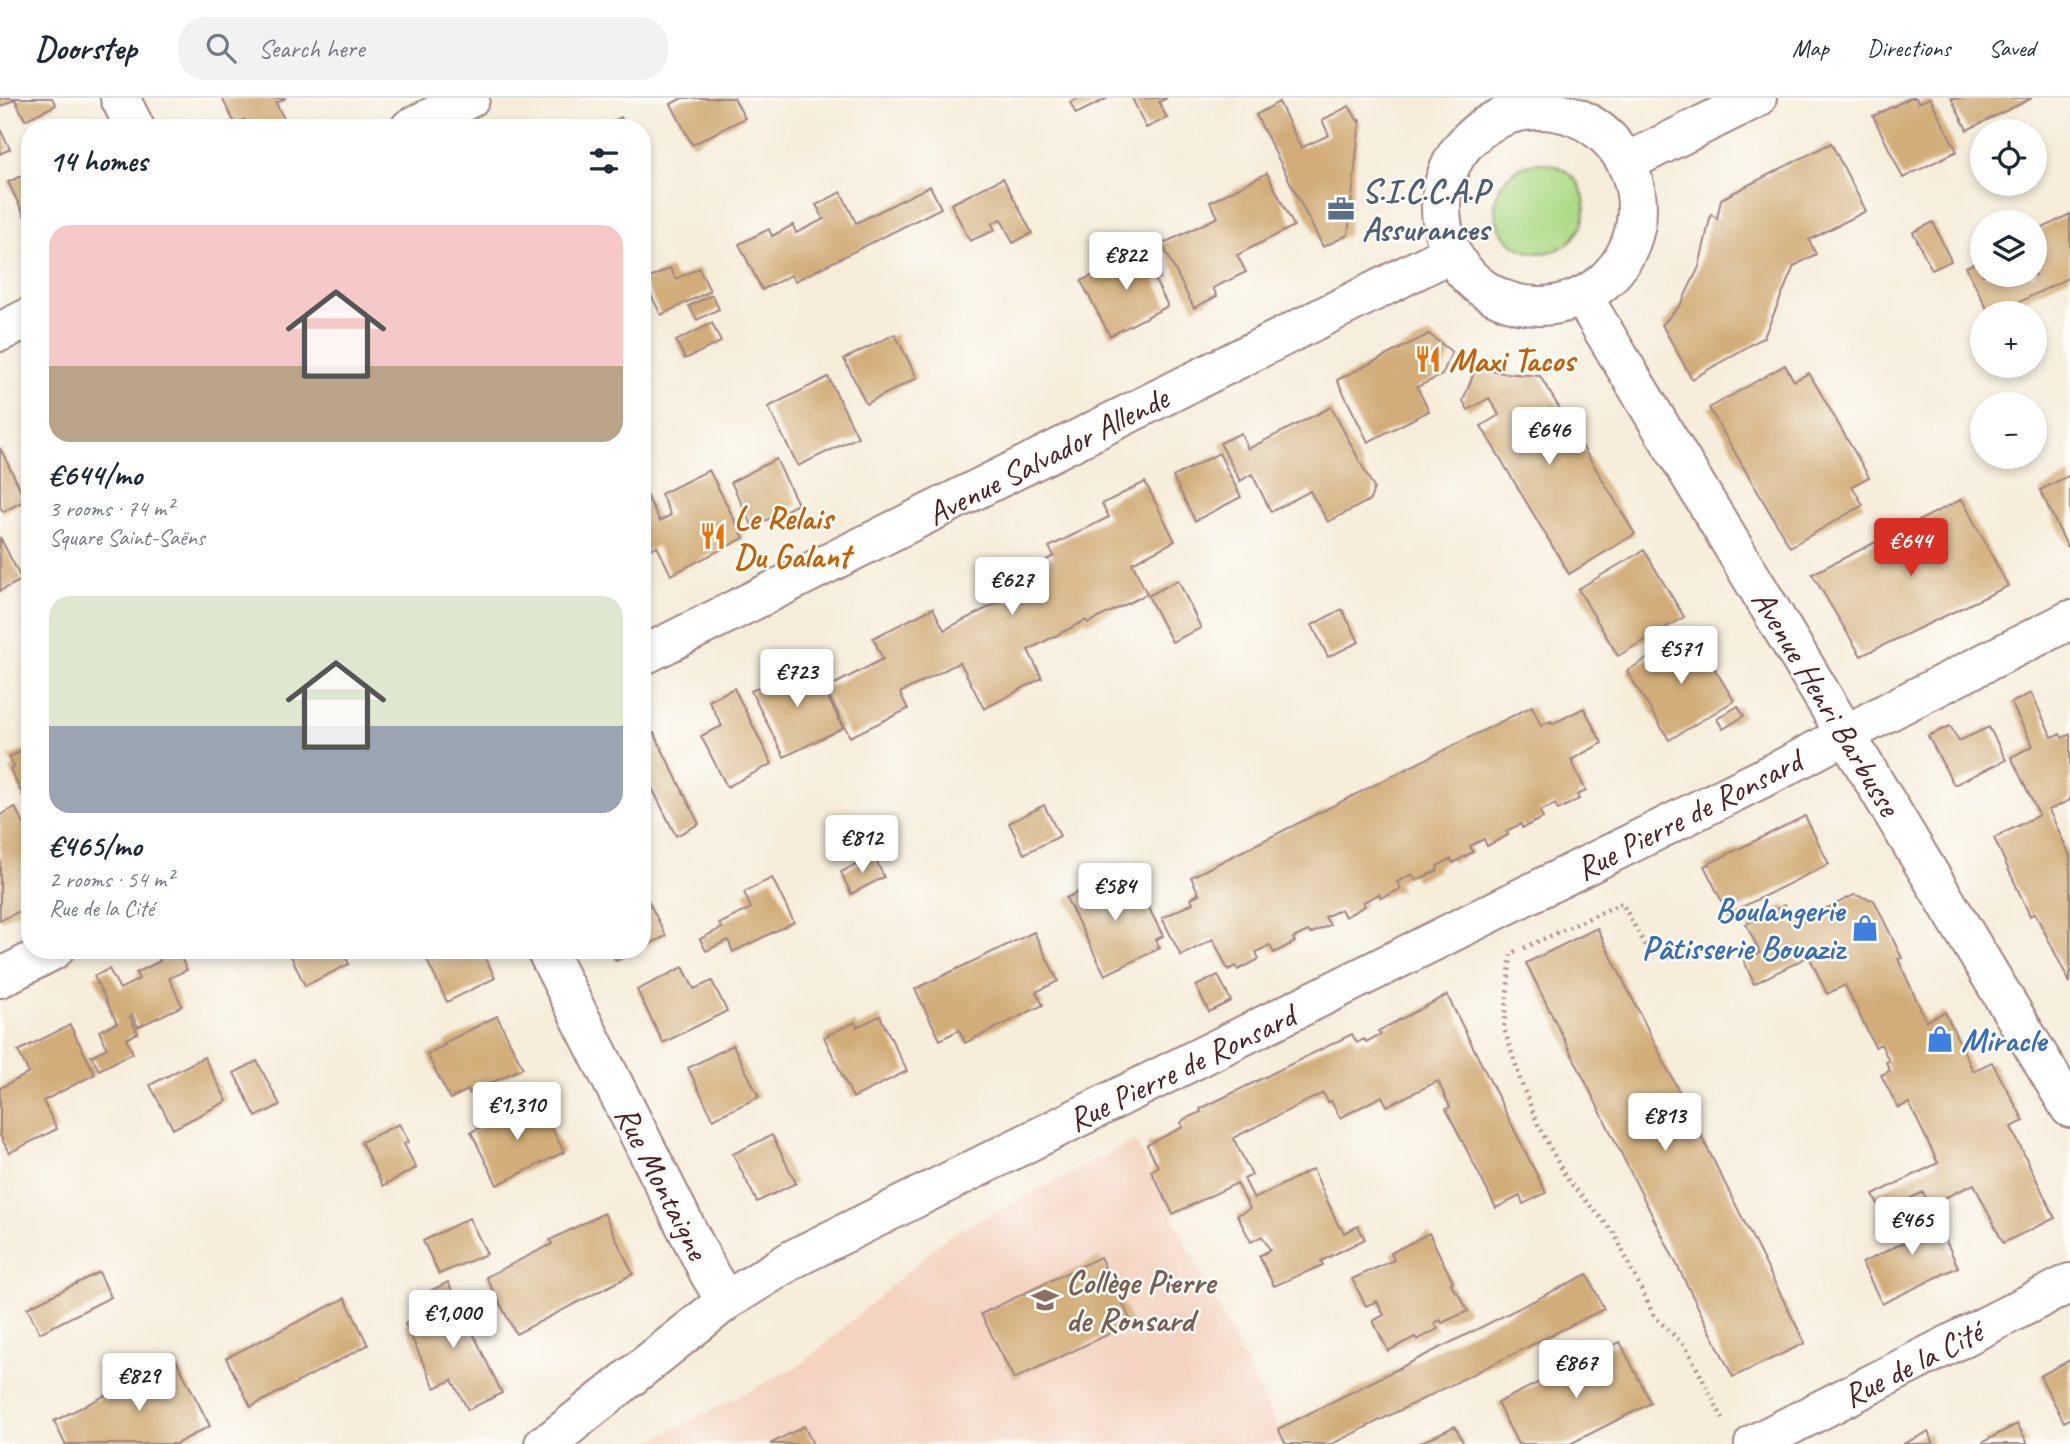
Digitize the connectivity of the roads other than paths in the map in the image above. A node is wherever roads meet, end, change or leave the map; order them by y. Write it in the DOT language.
graph roads {
  1 [pos="121,98"];
  2 [pos="470,98"];
  3 [pos="1756,98"];
  4 [pos="1514,105"];
  5 [pos="1570,105"];
  6 [pos="131,119"];
  7 [pos="428,119"];
  8 [pos="1627,162"];
  9 [pos="1451,253"];
  10 [pos="1583,297"];
  11 [pos="21,322"];
  12 [pos="0,332"];
  13 [pos="2070,620"];
  14 [pos="651,652"];
  15 [pos="1846,734"];
  16 [pos="37,959"];
  17 [pos="550,959"];
  18 [pos="0,978"];
  19 [pos="2070,1108"];
  20 [pos="2070,1283"];
  21 [pos="726,1301"];
  22 [pos="544,1444"];
  23 [pos="1755,1444"];
  1 -- 6 [label="street"];
  2 -- 7 [label="street"];
  3 -- 8 [label="street"];
  4 -- 5 [label="street"];
  4 -- 9 [label="street"];
  5 -- 8 [label="street"];
  8 -- 10 [label="street"];
  9 -- 10 [label="street"];
  9 -- 14 [label="street, Avenue Salvador Allende"];
  10 -- 15 [label="street, Avenue Henri Barbusse"];
  11 -- 12 [label="street"];
  13 -- 15 [label="street, Rue Pierre de Ronsard"];
  15 -- 19 [label="street, Avenue Henri Barbusse"];
  15 -- 21 [label="street, Rue Pierre de Ronsard"];
  16 -- 18 [label="street"];
  17 -- 21 [label="street, Rue Montaigne"];
  20 -- 23 [label="street, Rue de la Cité"];
  21 -- 22 [label="street, Rue Pierre de Ronsard"];
}
